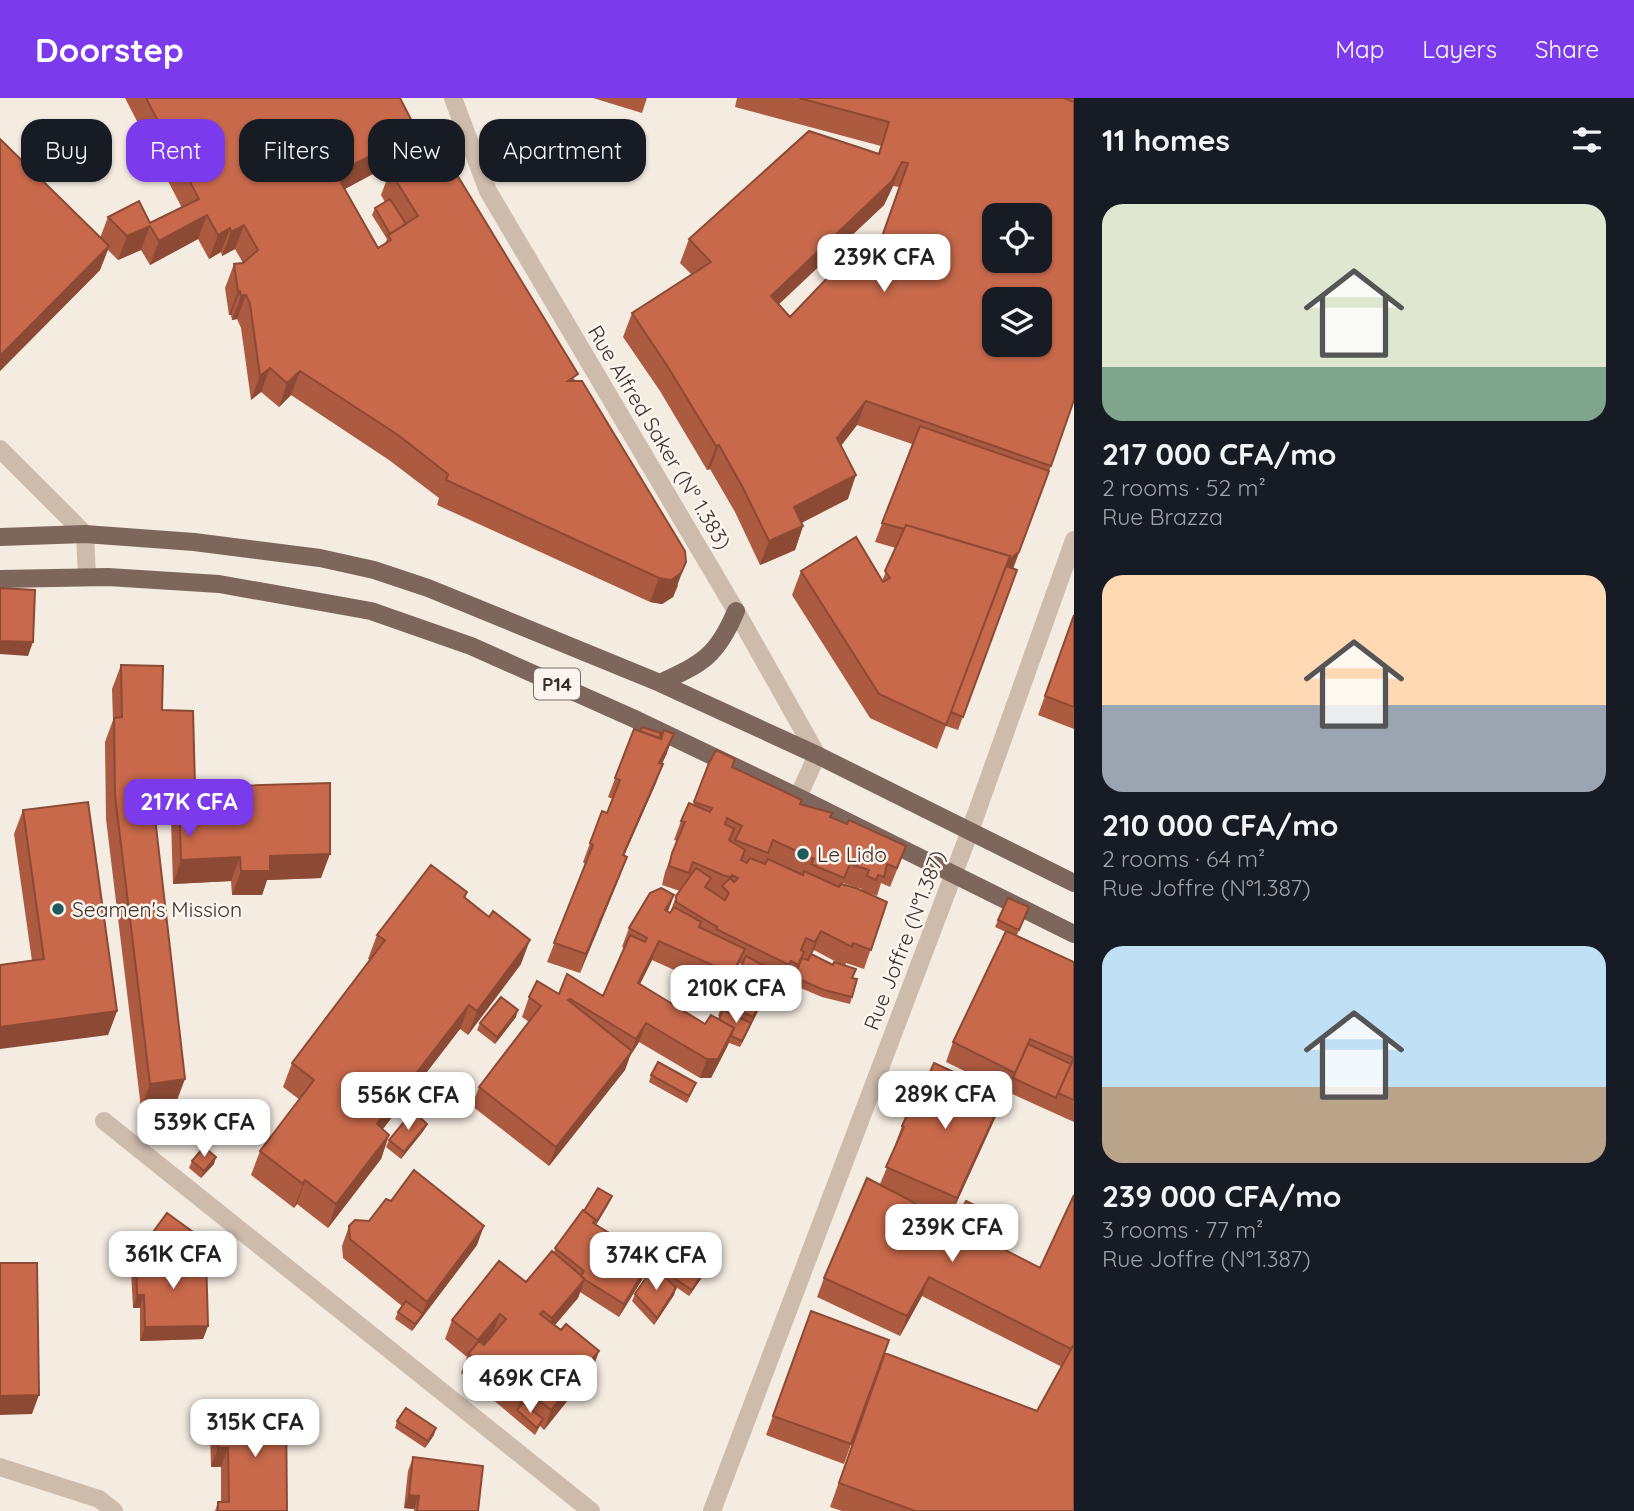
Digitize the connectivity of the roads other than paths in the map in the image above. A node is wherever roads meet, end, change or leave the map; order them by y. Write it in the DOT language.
graph roads {
  1 [pos="453,98"];
  2 [pos="0,449"];
  3 [pos="85,534"];
  4 [pos="0,537"];
  5 [pos="1074,540"];
  6 [pos="87,577"];
  7 [pos="0,579"];
  8 [pos="736,611"];
  9 [pos="660,683"];
  10 [pos="817,755"];
  11 [pos="798,797"];
  12 [pos="970,831"];
  13 [pos="953,873"];
  14 [pos="1074,883"];
  15 [pos="1074,933"];
  16 [pos="104,1121"];
  17 [pos="0,1467"];
  18 [pos="114,1511"];
  19 [pos="591,1511"];
  20 [pos="712,1511"];
  1 -- 8 [label="street, Rue Alfred Saker (N° 1.383)"];
  2 -- 3 [label="street"];
  3 -- 4 [label="main road, P14"];
  3 -- 6 [label="street"];
  3 -- 9 [label="main road, P14"];
  5 -- 12 [label="street, Rue Joffre (N°1.387)"];
  6 -- 7 [label="main road, P14"];
  6 -- 11 [label="main road, P14"];
  8 -- 9 [label="main road"];
  8 -- 10 [label="street, Rue Alfred Saker (N° 1.383)"];
  9 -- 10 [label="main road, P14"];
  10 -- 11 [label="street"];
  10 -- 12 [label="main road, P14"];
  11 -- 13 [label="main road, P14"];
  12 -- 13 [label="street, Rue Joffre (N°1.387)"];
  12 -- 14 [label="main road, P14"];
  13 -- 15 [label="main road, P14"];
  13 -- 20 [label="street, Rue Joffre (N°1.387)"];
  16 -- 19 [label="street"];
  17 -- 18 [label="street"];
}
